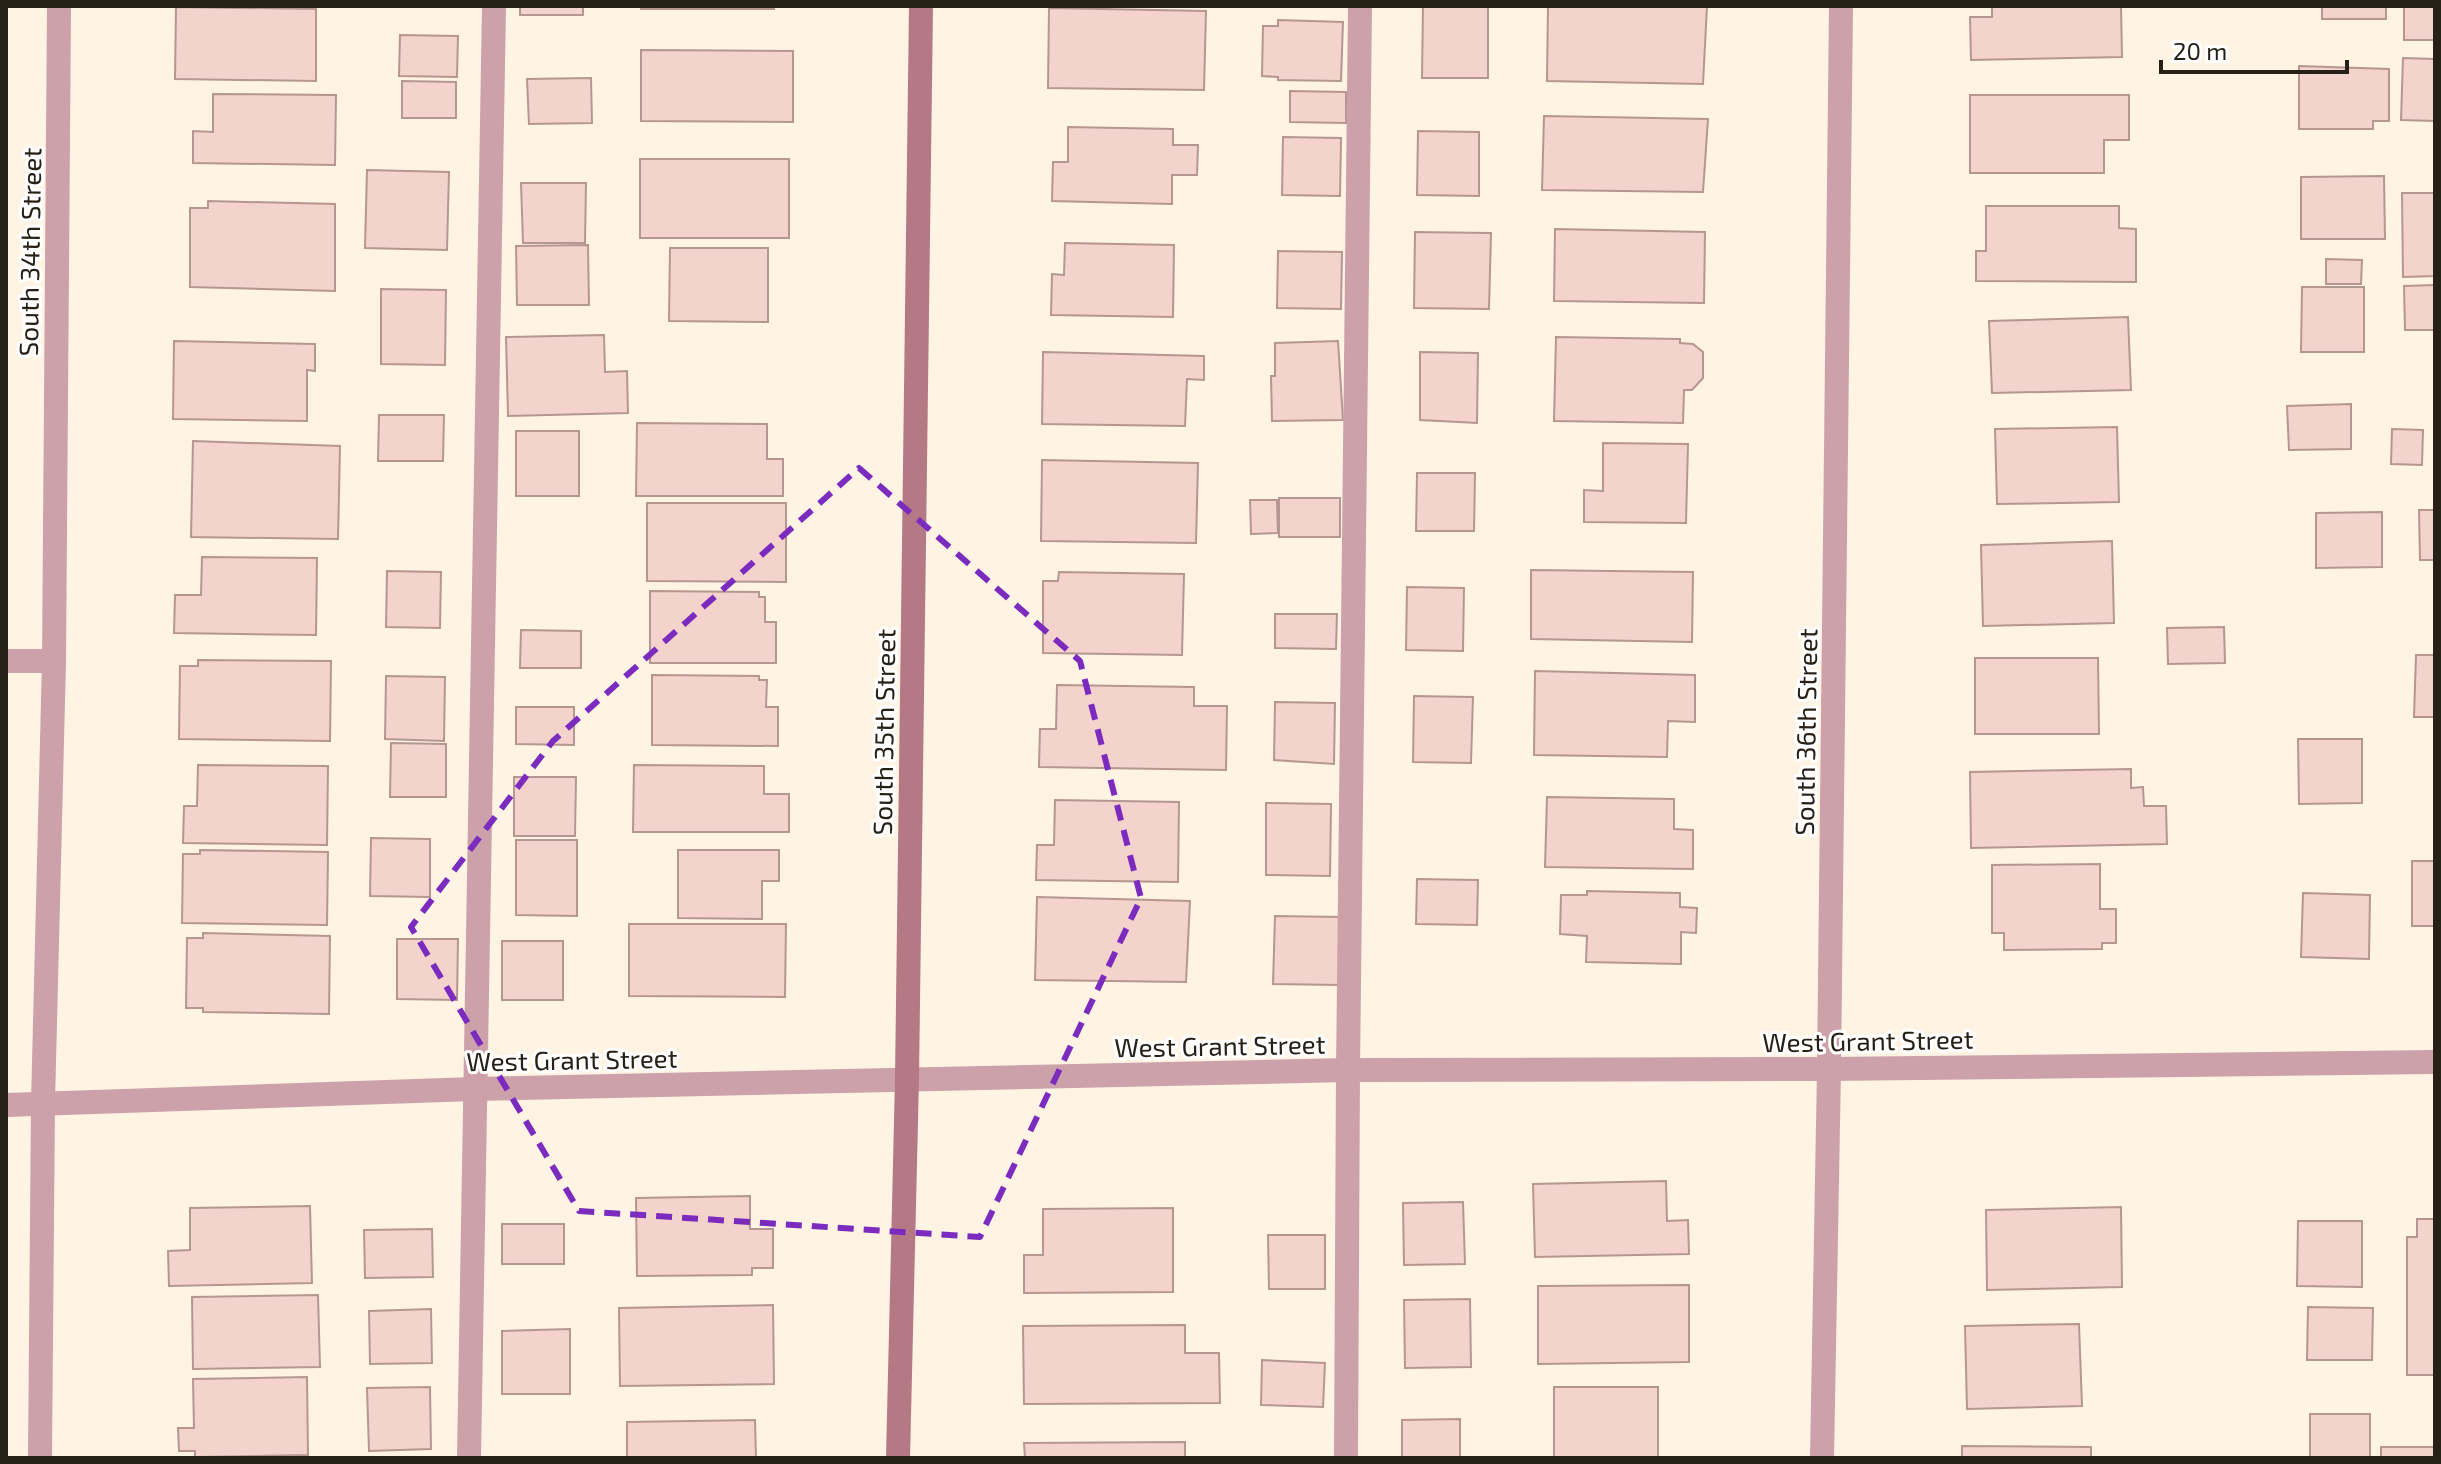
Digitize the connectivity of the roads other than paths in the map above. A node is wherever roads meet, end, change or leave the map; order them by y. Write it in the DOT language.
graph roads {
  1 [pos="59,6"];
  2 [pos="494,6"];
  3 [pos="921,6"];
  4 [pos="1360,6"];
  5 [pos="1841,6"];
  6 [pos="6,661"];
  7 [pos="54,661"];
  8 [pos="2435,1062"];
  9 [pos="1829,1069"];
  10 [pos="1348,1070"];
  11 [pos="907,1079"];
  12 [pos="474,1089"];
  13 [pos="43,1103"];
  14 [pos="6,1105"];
  15 [pos="40,1458"];
  16 [pos="469,1458"];
  17 [pos="898,1458"];
  18 [pos="1346,1458"];
  19 [pos="1822,1458"];
  1 -- 7 [label="street, South 34th Street"];
  2 -- 12 [label="street"];
  3 -- 11 [label="main road, South 35th Street"];
  4 -- 10 [label="street"];
  5 -- 9 [label="street, South 36th Street"];
  6 -- 7 [label="street"];
  7 -- 13 [label="street, South 34th Street"];
  8 -- 9 [label="street, West Grant Street"];
  9 -- 10 [label="street, West Grant Street"];
  9 -- 19 [label="street, South 36th Street"];
  10 -- 11 [label="street, West Grant Street"];
  10 -- 18 [label="street"];
  11 -- 12 [label="street, West Grant Street"];
  11 -- 17 [label="main road, South 35th Street"];
  12 -- 13 [label="street, West Grant Street"];
  12 -- 16 [label="street"];
  13 -- 14 [label="street, West Grant Street"];
  13 -- 15 [label="street, South 34th Street"];
}
